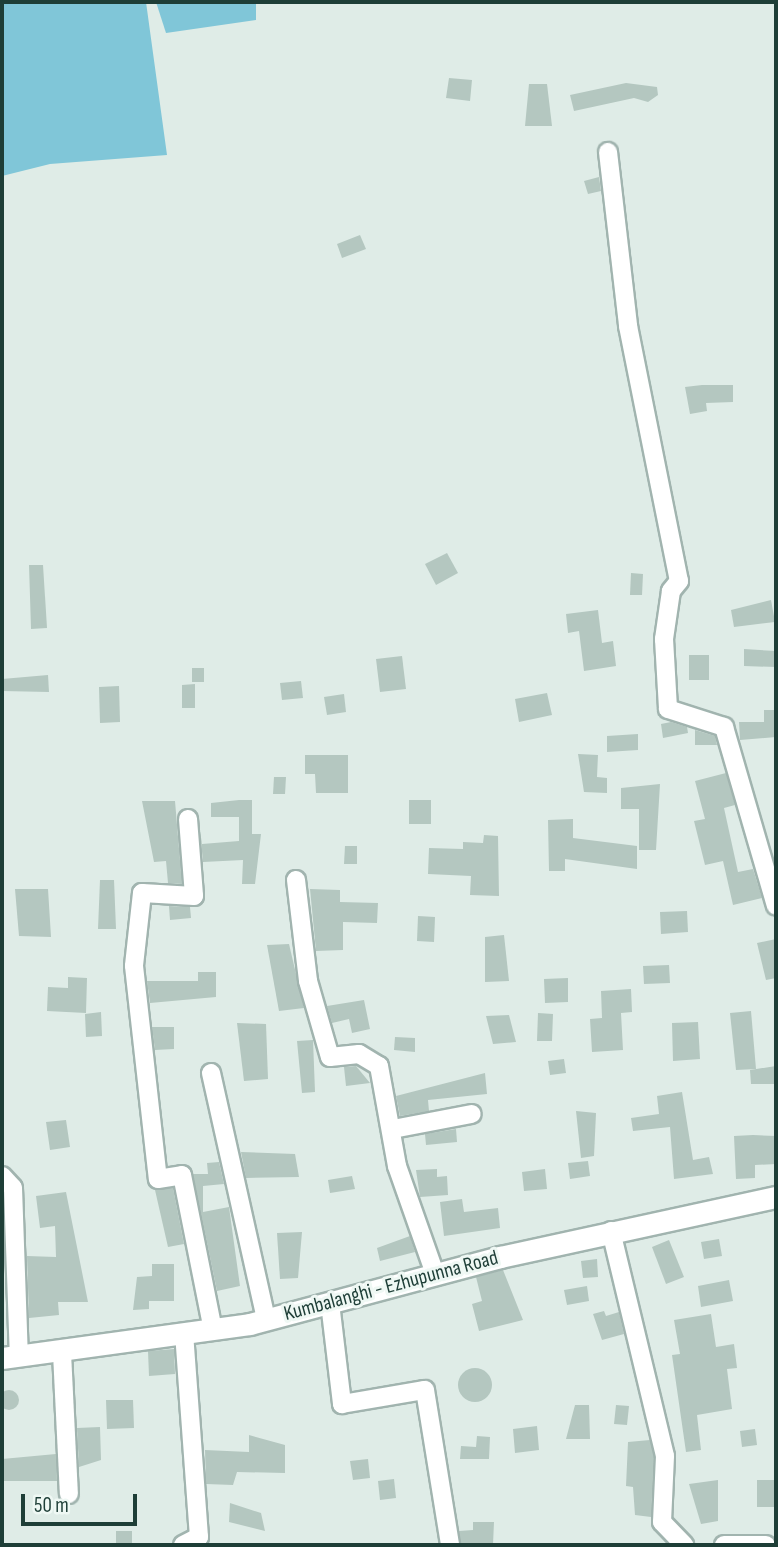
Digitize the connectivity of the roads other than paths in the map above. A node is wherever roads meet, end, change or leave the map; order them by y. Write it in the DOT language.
graph roads {
  1 [pos="608,152"];
  2 [pos="188,819"];
  3 [pos="296,880"];
  4 [pos="776,906"];
  5 [pos="211,1073"];
  6 [pos="472,1114"];
  7 [pos="393,1129"];
  8 [pos="2,1176"];
  9 [pos="776,1197"];
  10 [pos="611,1231"];
  11 [pos="435,1274"];
  12 [pos="330,1303"];
  13 [pos="266,1320"];
  14 [pos="213,1330"];
  15 [pos="184,1335"];
  16 [pos="62,1353"];
  17 [pos="10,1357"];
  18 [pos="69,1494"];
  19 [pos="183,1545"];
  20 [pos="450,1545"];
  21 [pos="684,1545"];
  22 [pos="724,1545"];
  23 [pos="766,1545"];
  1 -- 4 [label="street"];
  2 -- 14 [label="street"];
  3 -- 7 [label="street"];
  5 -- 13 [label="street"];
  6 -- 7 [label="street"];
  7 -- 11 [label="street"];
  8 -- 17 [label="street"];
  9 -- 10 [label="main road, Kumbalanghi - Ezhupunna Road"];
  10 -- 11 [label="main road, Kumbalanghi - Ezhupunna Road"];
  10 -- 21 [label="street"];
  11 -- 12 [label="main road, Kumbalanghi - Ezhupunna Road"];
  12 -- 13 [label="main road, Kumbalanghi - Ezhupunna Road"];
  12 -- 20 [label="street"];
  13 -- 14 [label="main road, Kumbalanghi - Ezhupunna Road"];
  14 -- 15 [label="main road, Kumbalanghi - Ezhupunna Road"];
  15 -- 16 [label="main road, Kumbalanghi - Ezhupunna Road"];
  15 -- 19 [label="street"];
  16 -- 17 [label="main road, Kumbalanghi - Ezhupunna Road"];
  16 -- 18 [label="street"];
  22 -- 23 [label="street"];
}
